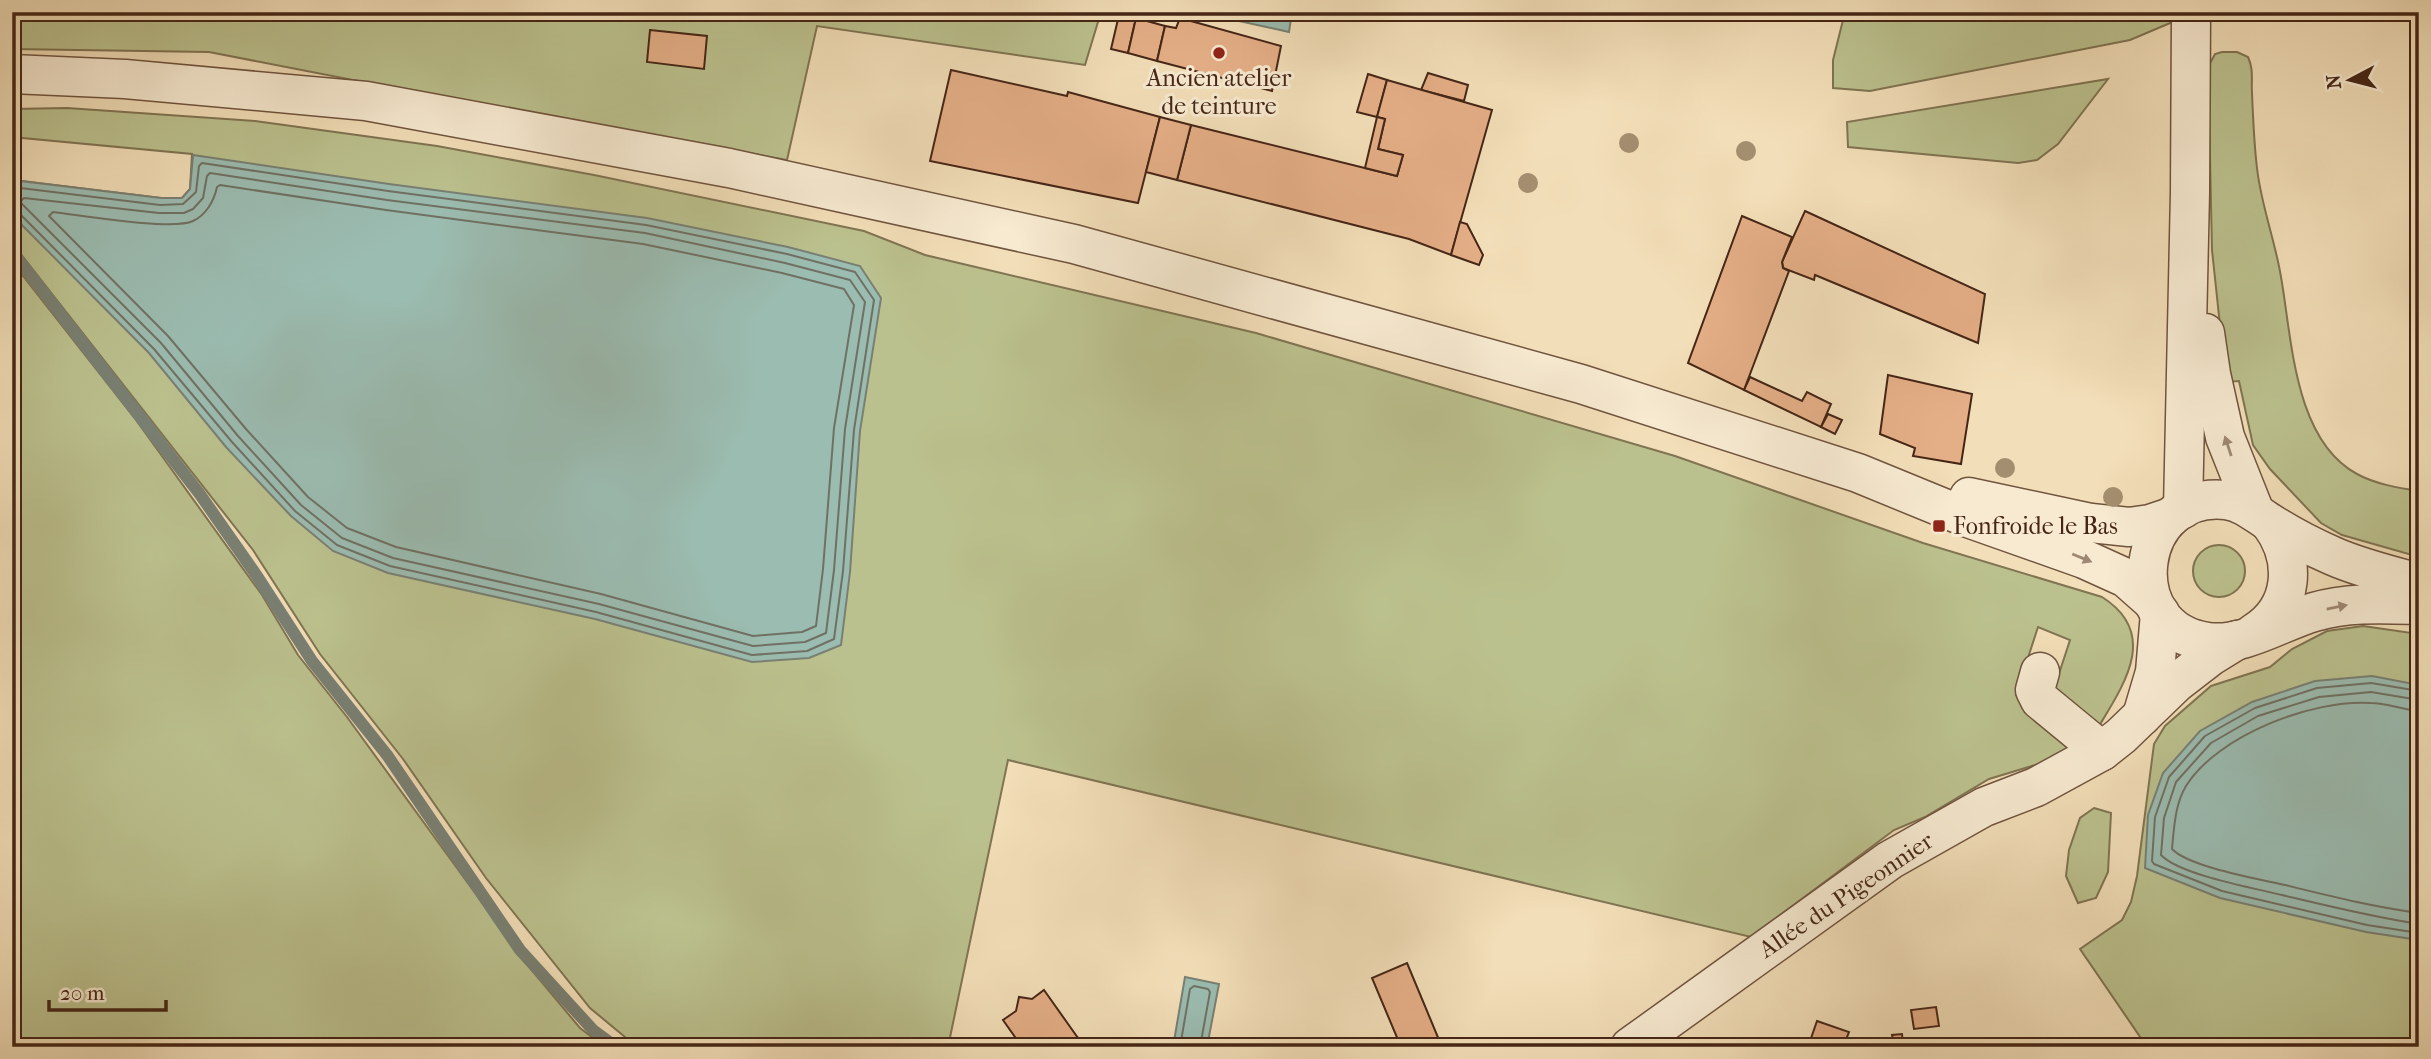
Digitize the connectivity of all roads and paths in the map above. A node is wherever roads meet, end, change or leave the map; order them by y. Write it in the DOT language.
graph roads {
  1 [pos="2191,12"];
  2 [pos="12,74"];
  3 [pos="2190,192"];
  4 [pos="1858,473"];
  5 [pos="2177,513"];
  6 [pos="2262,516"];
  7 [pos="2419,583"];
  8 [pos="2419,605"];
  9 [pos="2156,607"];
  10 [pos="2243,638"];
  11 [pos="2040,672"];
  12 [pos="2143,716"];
  13 [pos="2102,751"];
  14 [pos="1629,1047"];
  1 -- 3 [label="street"];
  2 -- 4 [label="street"];
  3 -- 5 [label="street"];
  6 -- 3 [label="street, one-way"];
  4 -- 5 [label="street"];
  4 -- 9 [label="street, one-way"];
  5 -- 6 [label="street"];
  5 -- 9 [label="street"];
  6 -- 7 [label="street"];
  6 -- 10 [label="street"];
  10 -- 8 [label="street, one-way"];
  9 -- 10 [label="street"];
  9 -- 12 [label="street"];
  10 -- 12 [label="street, Allée du Pigeonnier"];
  11 -- 13 [label="street"];
  12 -- 13 [label="street, Allée du Pigeonnier"];
  13 -- 14 [label="street, Allée du Pigeonnier"];
}
